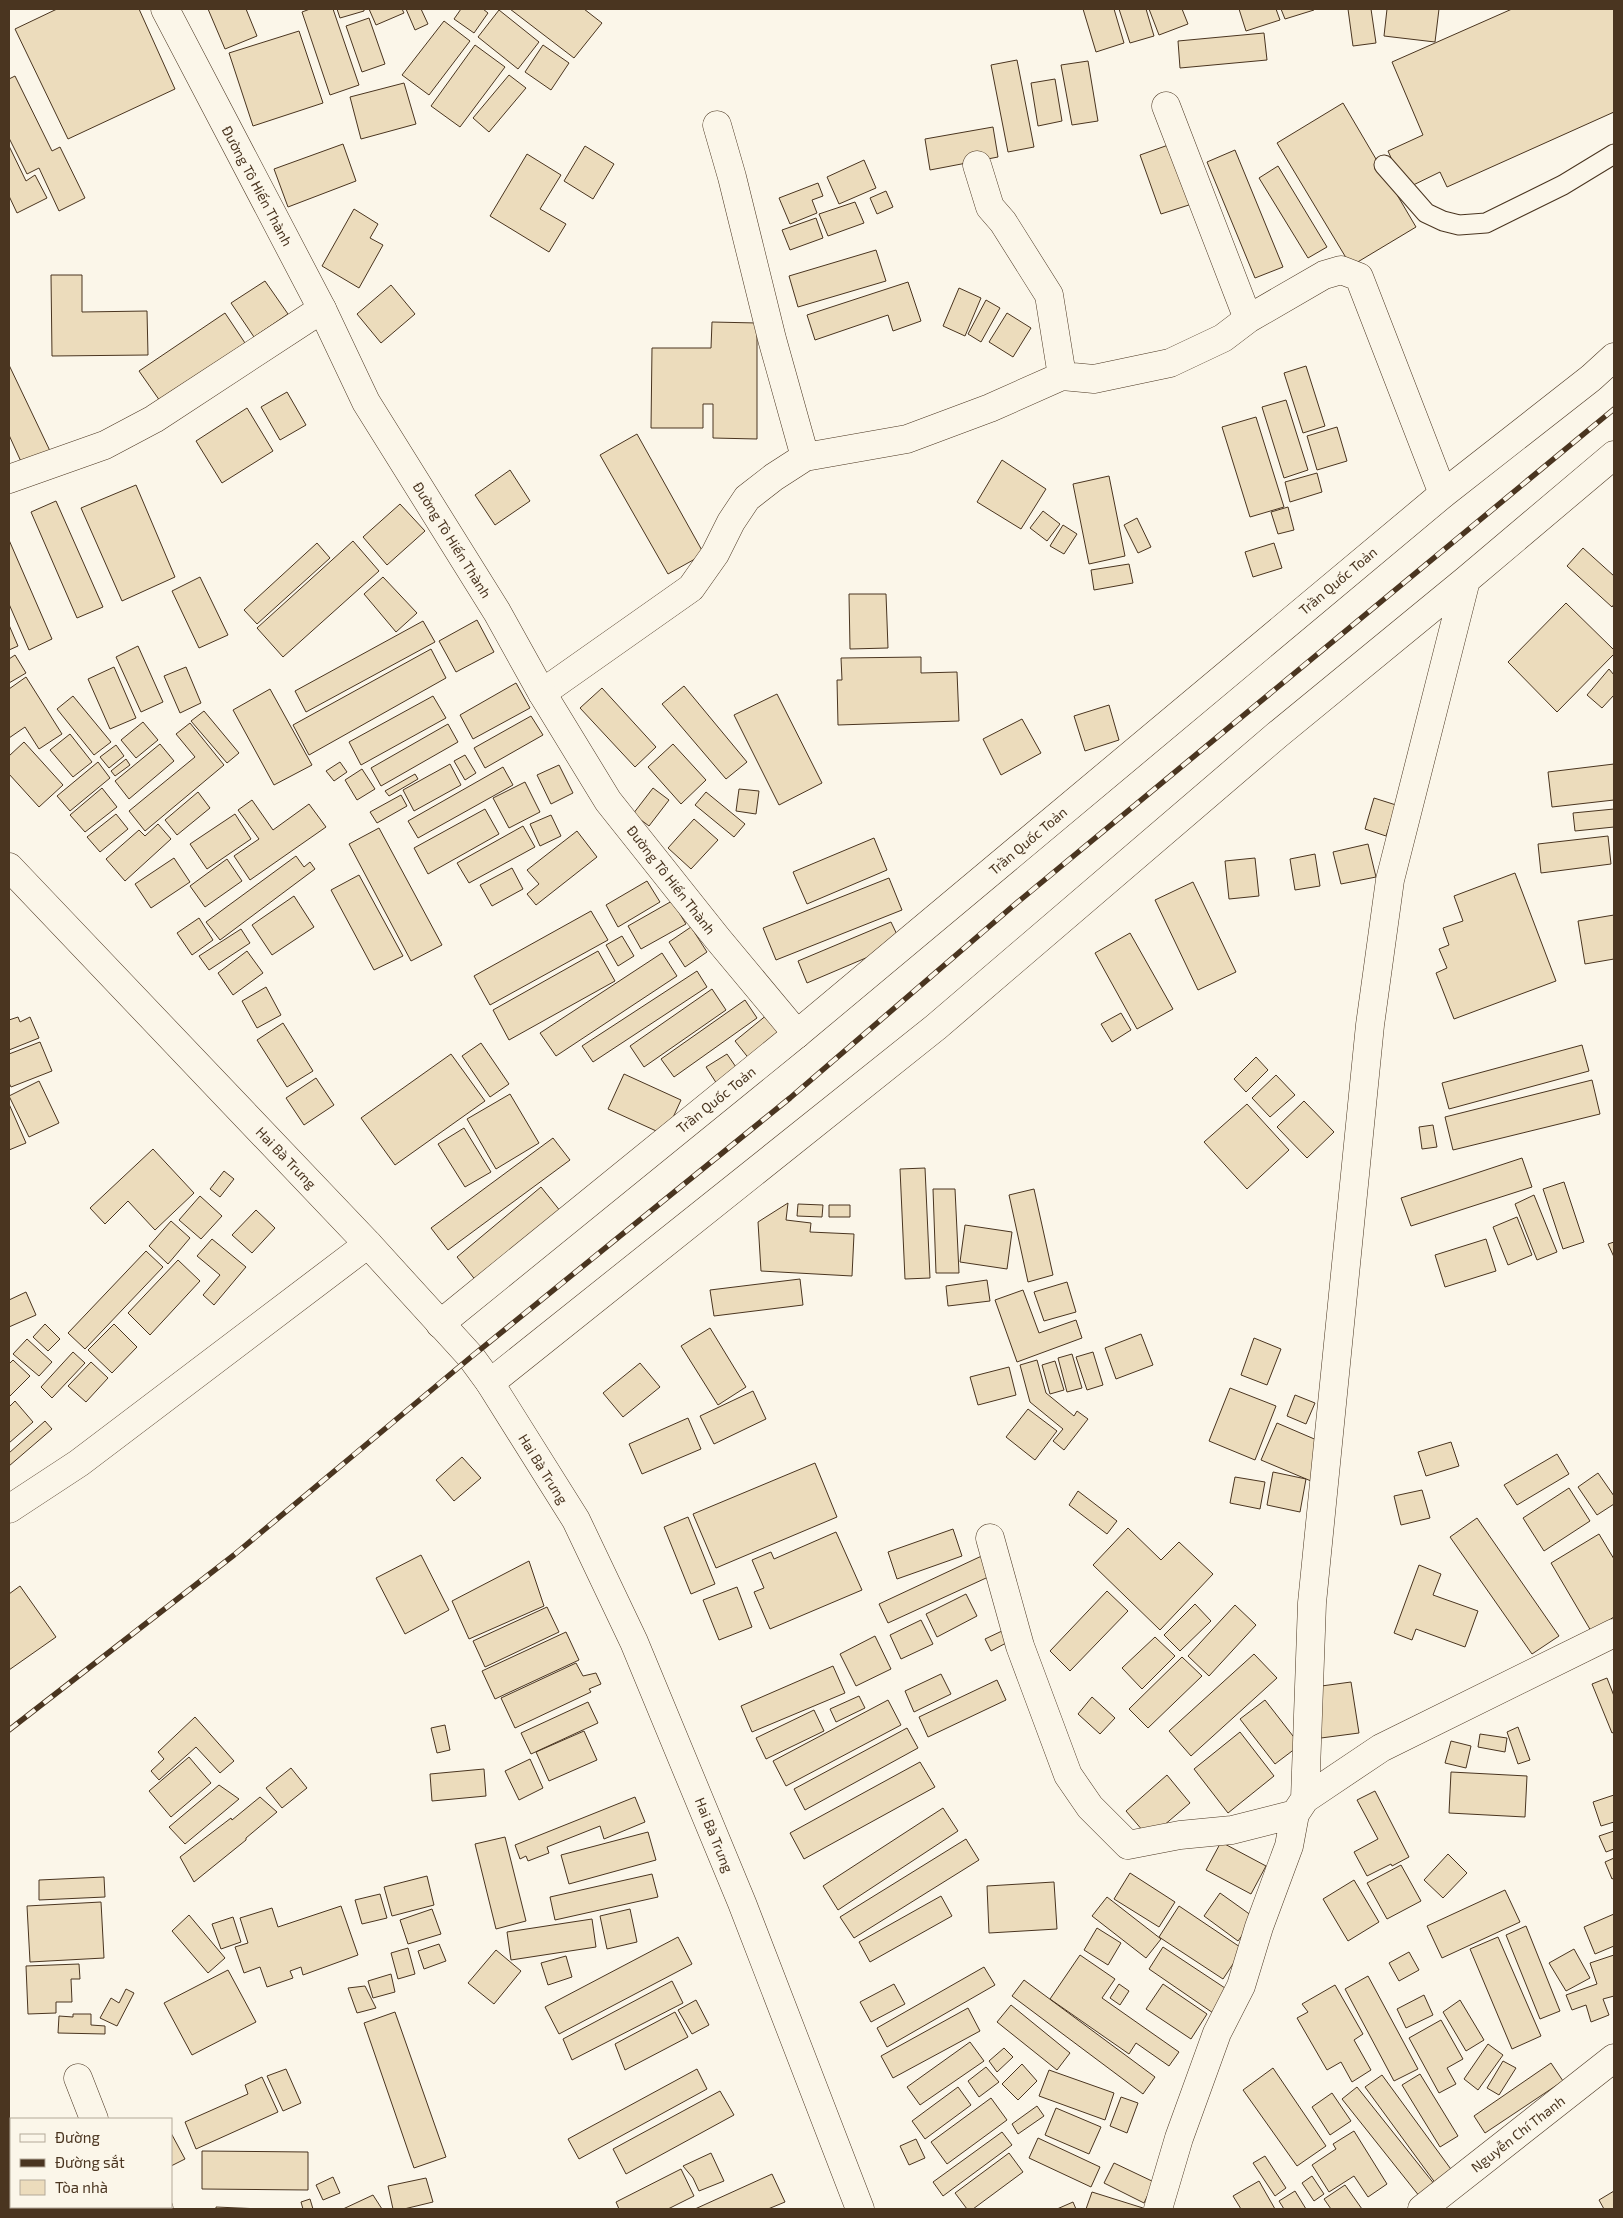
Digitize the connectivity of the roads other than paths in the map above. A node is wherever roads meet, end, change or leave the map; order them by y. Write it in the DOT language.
graph roads {
  1 [pos="165,9"];
  2 [pos="1166,106"];
  3 [pos="717,125"];
  4 [pos="1614,154"];
  5 [pos="976,164"];
  6 [pos="1384,164"];
  7 [pos="322,309"];
  8 [pos="1248,319"];
  9 [pos="1614,357"];
  10 [pos="1062,376"];
  11 [pos="1614,455"];
  12 [pos="804,457"];
  13 [pos="9,479"];
  14 [pos="1443,494"];
  15 [pos="1466,580"];
  16 [pos="542,693"];
  17 [pos="9,867"];
  18 [pos="797,1034"];
  19 [pos="368,1244"];
  20 [pos="440,1324"];
  21 [pos="490,1383"];
  22 [pos="9,1509"];
  23 [pos="990,1538"];
  24 [pos="1614,1633"];
  25 [pos="1300,1806"];
  26 [pos="1614,2058"];
  27 [pos="78,2078"];
  28 [pos="94,2118"];
  29 [pos="860,2209"];
  30 [pos="1158,2209"];
  31 [pos="1422,2209"];
  1 -- 7 [label="street, Đường Tô Hiến Thành"];
  2 -- 8 [label="street"];
  3 -- 12 [label="street"];
  4 -- 6 [label="lane"];
  5 -- 10 [label="street"];
  7 -- 13 [label="street"];
  7 -- 16 [label="street, Đường Tô Hiến Thành"];
  8 -- 10 [label="street"];
  8 -- 14 [label="street"];
  9 -- 14 [label="street, Trần Quốc Toản"];
  10 -- 12 [label="street"];
  11 -- 15 [label="street"];
  12 -- 16 [label="street"];
  14 -- 18 [label="street, Trần Quốc Toản"];
  15 -- 21 [label="street"];
  15 -- 25 [label="street"];
  16 -- 18 [label="street, Đường Tô Hiến Thành"];
  17 -- 19 [label="street, Hai Bà Trưng"];
  18 -- 20 [label="street, Trần Quốc Toản"];
  19 -- 20 [label="street, Hai Bà Trưng"];
  19 -- 22 [label="street"];
  20 -- 21 [label="street, Hai Bà Trưng"];
  21 -- 29 [label="street, Hai Bà Trưng"];
  23 -- 25 [label="street"];
  24 -- 25 [label="street"];
  25 -- 30 [label="street"];
  26 -- 31 [label="street, Nguyễn Chí Thanh"];
  27 -- 28 [label="street"];
}
